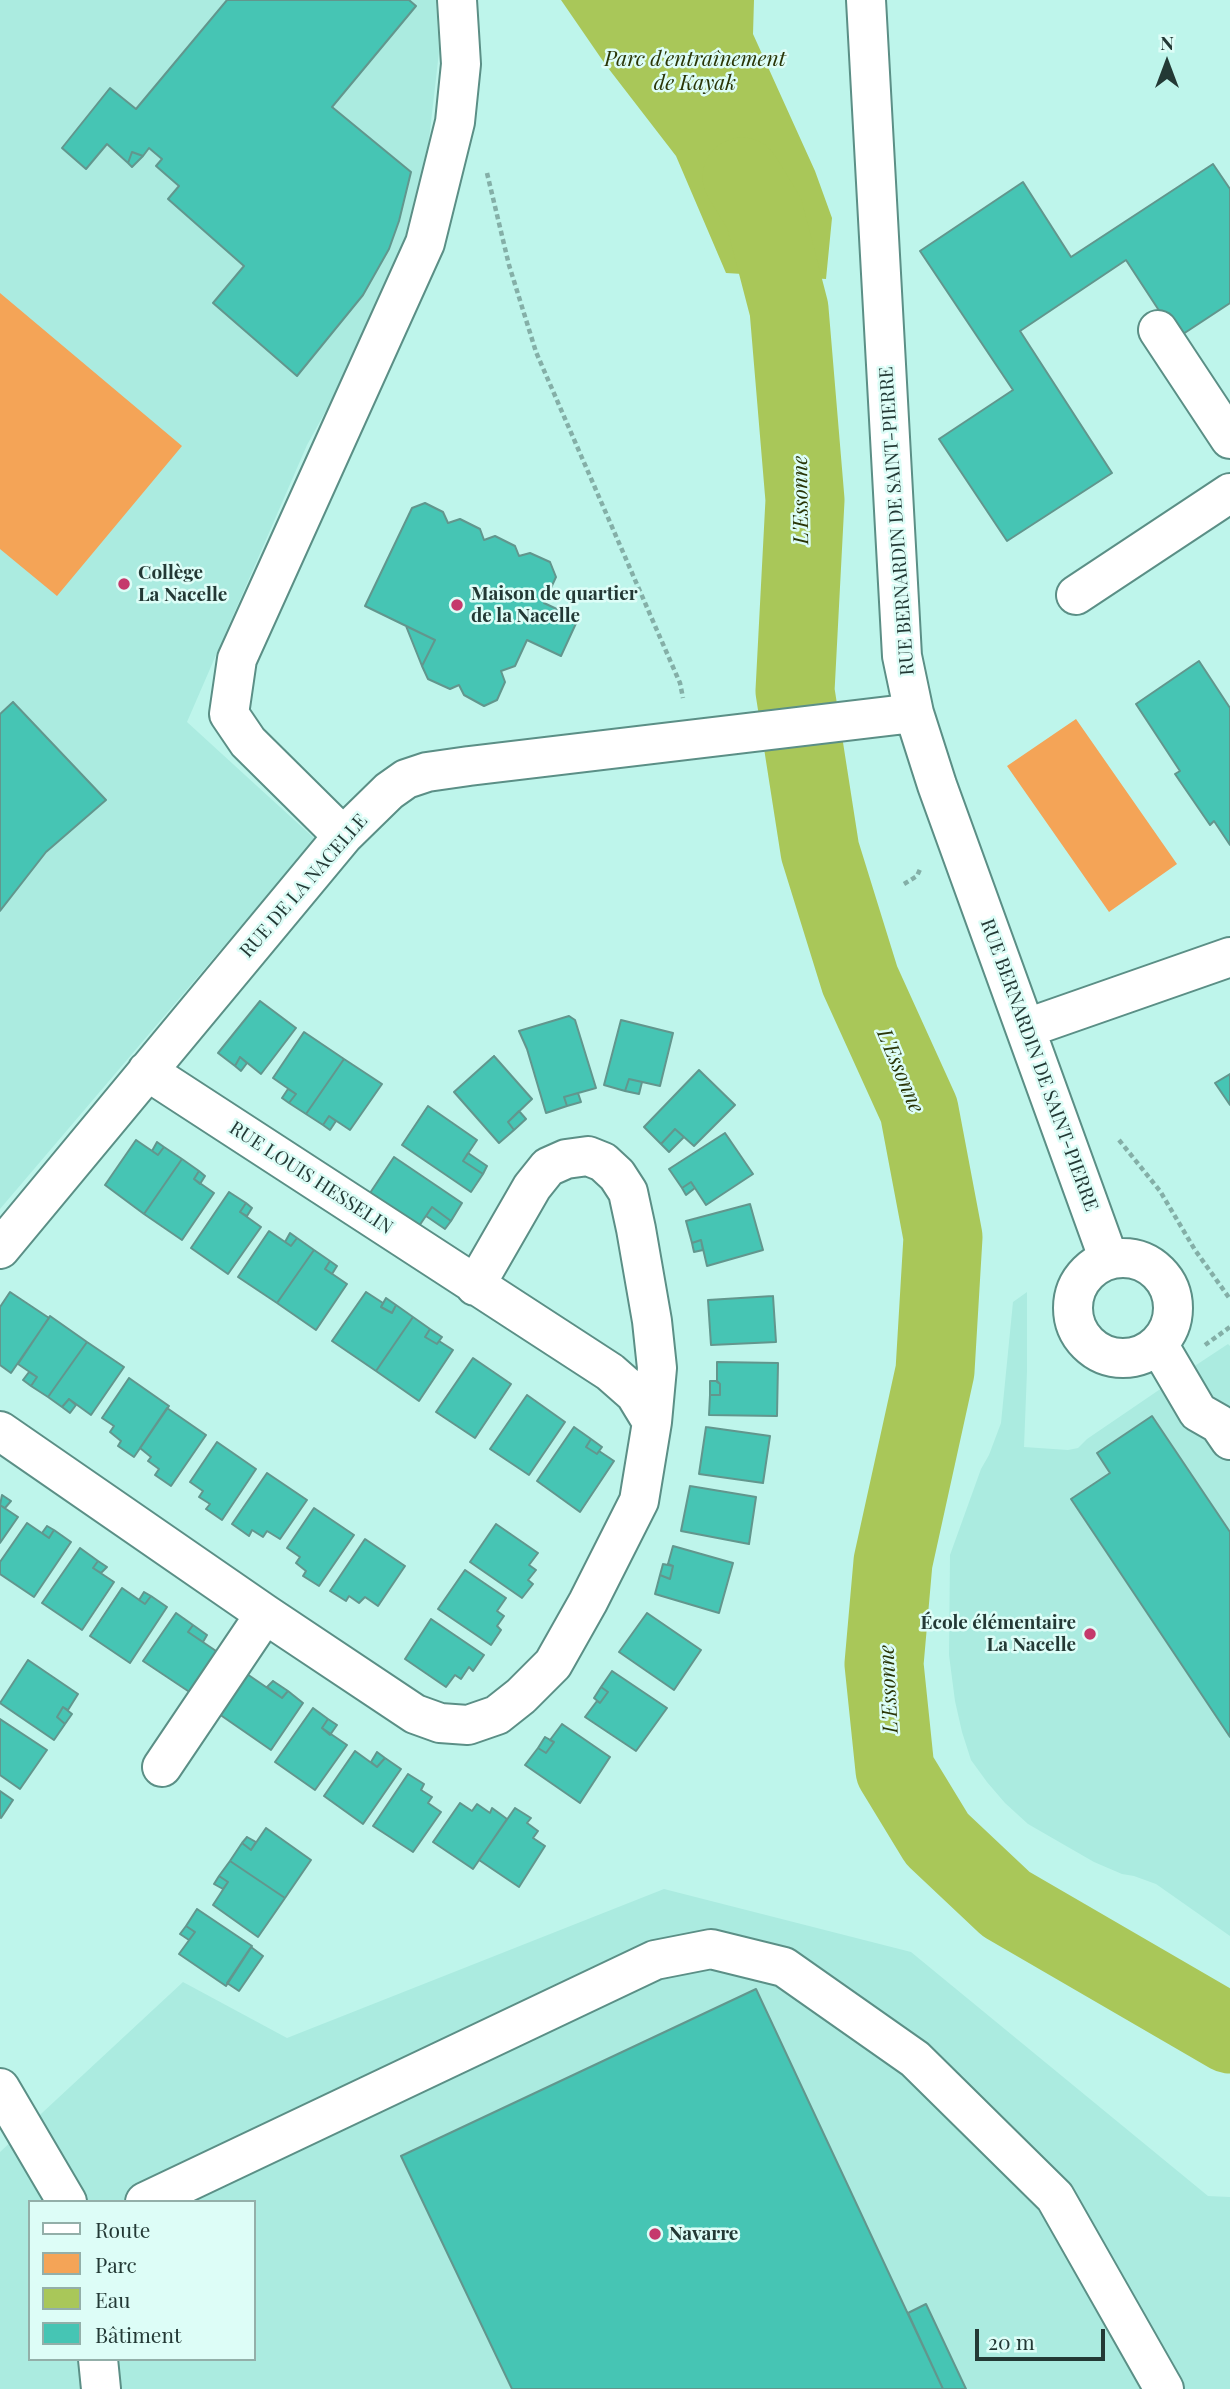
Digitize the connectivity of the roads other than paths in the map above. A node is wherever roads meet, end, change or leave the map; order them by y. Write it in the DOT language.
graph roads {
  1 [pos="457,0"];
  2 [pos="866,0"];
  3 [pos="1158,330"];
  4 [pos="1230,439"];
  5 [pos="1230,494"];
  6 [pos="1076,595"];
  7 [pos="914,713"];
  8 [pos="343,836"];
  9 [pos="1230,957"];
  10 [pos="1027,1028"];
  11 [pos="147,1071"];
  12 [pos="0,1249"];
  13 [pos="1109,1260"];
  14 [pos="475,1286"];
  15 [pos="1158,1344"];
  16 [pos="652,1422"];
  17 [pos="0,1431"];
  18 [pos="1230,1440"];
  19 [pos="265,1614"];
  20 [pos="162,1767"];
  21 [pos="0,2088"];
  22 [pos="66,2200"];
  23 [pos="149,2200"];
  24 [pos="98,2361"];
  25 [pos="101,2389"];
  26 [pos="1164,2389"];
  1 -- 8 [label="street"];
  2 -- 7 [label="street, RUE BERNARDIN DE SAINT-PIERRE"];
  3 -- 4 [label="street"];
  5 -- 6 [label="street"];
  7 -- 8 [label="street, RUE DE LA NACELLE"];
  7 -- 10 [label="street, RUE BERNARDIN DE SAINT-PIERRE"];
  8 -- 11 [label="street, RUE DE LA NACELLE"];
  9 -- 10 [label="street"];
  10 -- 13 [label="street, RUE BERNARDIN DE SAINT-PIERRE"];
  11 -- 12 [label="street, RUE DE LA NACELLE"];
  11 -- 14 [label="street, RUE LOUIS HESSELIN"];
  13 -- 15 [label="street"];
  13 -- 15 [label="street"];
  14 -- 16 [label="street, RUE LOUIS HESSELIN"];
  14 -- 16 [label="street"];
  15 -- 18 [label="street"];
  16 -- 19 [label="street"];
  17 -- 19 [label="street"];
  19 -- 20 [label="street"];
  21 -- 22 [label="street"];
  23 -- 26 [label="street"];
  24 -- 25 [label="street"];
}
